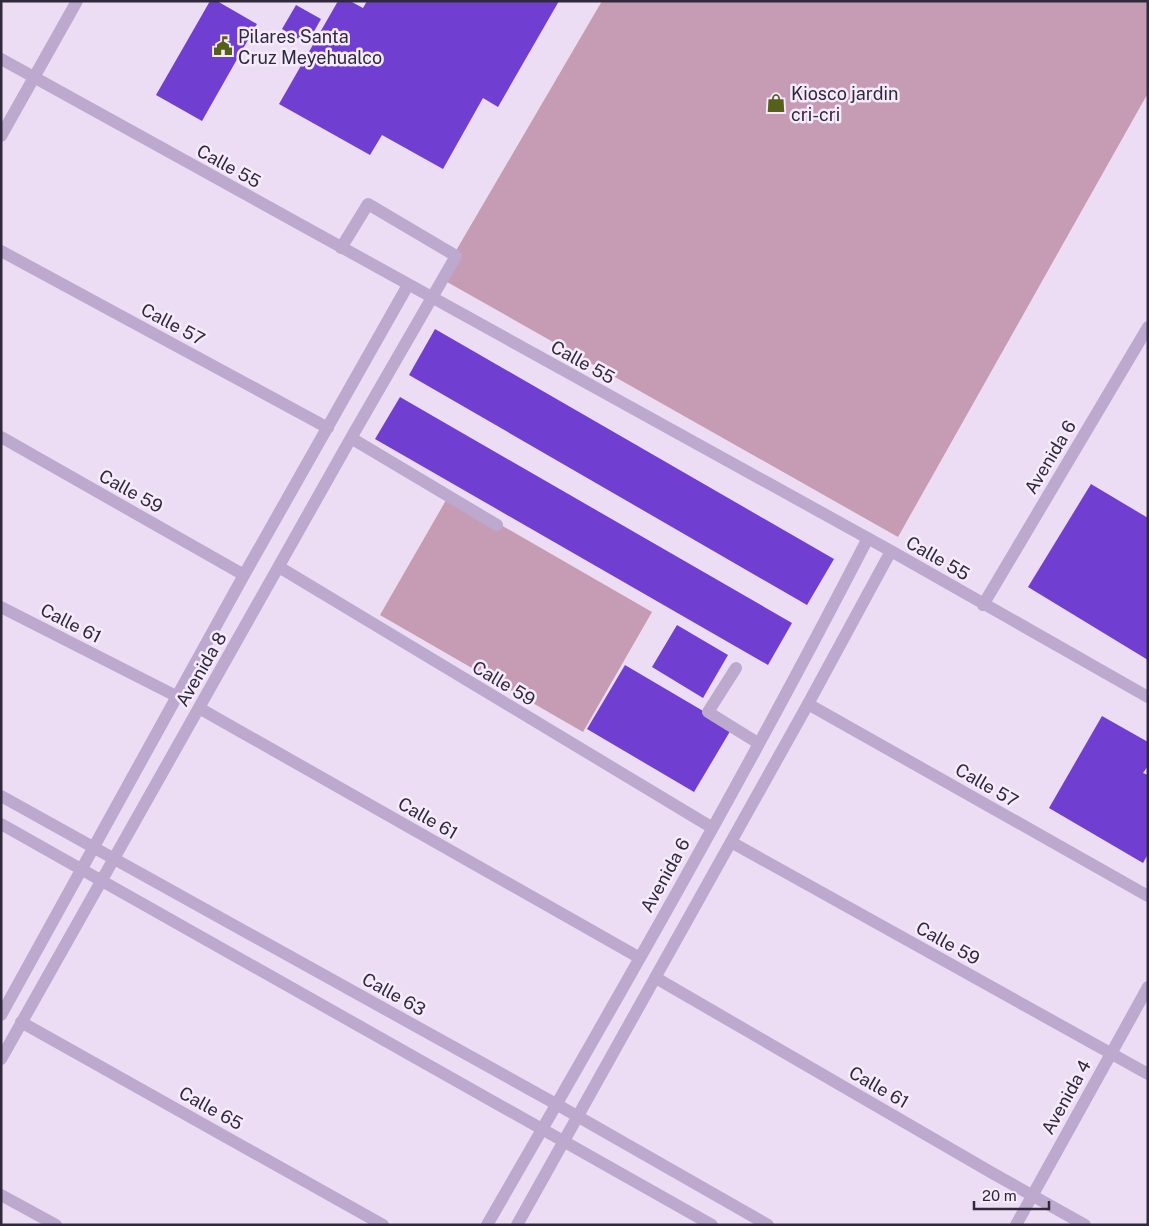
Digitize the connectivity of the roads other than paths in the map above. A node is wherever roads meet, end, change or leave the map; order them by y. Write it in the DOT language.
graph roads {
  1 [pos="77,1"];
  2 [pos="1,59"];
  3 [pos="35,78"];
  4 [pos="1,136"];
  5 [pos="341,248"];
  6 [pos="1,252"];
  7 [pos="408,285"];
  8 [pos="433,298"];
  9 [pos="1148,327"];
  10 [pos="328,428"];
  11 [pos="1,437"];
  12 [pos="351,438"];
  13 [pos="497,525"];
  14 [pos="868,538"];
  15 [pos="891,551"];
  16 [pos="279,567"];
  17 [pos="244,574"];
  18 [pos="983,605"];
  19 [pos="1,607"];
  20 [pos="736,668"];
  21 [pos="178,697"];
  22 [pos="1148,697"];
  23 [pos="808,704"];
  24 [pos="198,708"];
  25 [pos="758,743"];
  26 [pos="1,796"];
  27 [pos="1,824"];
  28 [pos="711,828"];
  29 [pos="731,842"];
  30 [pos="94,848"];
  31 [pos="114,859"];
  32 [pos="82,870"];
  33 [pos="102,881"];
  34 [pos="1148,896"];
  35 [pos="640,958"];
  36 [pos="656,978"];
  37 [pos="1148,987"];
  38 [pos="5,1000"];
  39 [pos="1,1015"];
  40 [pos="22,1022"];
  41 [pos="1111,1053"];
  42 [pos="1,1058"];
  43 [pos="1148,1074"];
  44 [pos="556,1104"];
  45 [pos="578,1117"];
  46 [pos="543,1128"];
  47 [pos="564,1140"];
  48 [pos="1,1195"];
  49 [pos="1032,1196"];
  50 [pos="56,1225"];
  51 [pos="383,1225"];
  52 [pos="487,1225"];
  53 [pos="517,1225"];
  54 [pos="712,1225"];
  55 [pos="768,1225"];
  56 [pos="1016,1225"];
  57 [pos="1085,1225"];
  1 -- 3 [label="street"];
  2 -- 3 [label="street, Calle 55"];
  3 -- 4 [label="street"];
  3 -- 5 [label="street, Calle 55"];
  5 -- 7 [label="street, Calle 55"];
  5 -- 8 [label="street, Avenida 8"];
  6 -- 10 [label="street, Calle 57"];
  7 -- 8 [label="street, Calle 55"];
  7 -- 10 [label="street, Avenida 8"];
  8 -- 12 [label="street, Avenida 8"];
  8 -- 14 [label="street, Calle 55"];
  9 -- 18 [label="street, Avenida 6"];
  10 -- 17 [label="street, Avenida 8"];
  11 -- 17 [label="street, Calle 59"];
  12 -- 13 [label="street"];
  12 -- 16 [label="street, Avenida 8"];
  14 -- 15 [label="street, Calle 55"];
  14 -- 25 [label="street, Avenida 6"];
  15 -- 18 [label="street, Calle 55"];
  15 -- 23 [label="street"];
  16 -- 24 [label="street, Avenida 8"];
  16 -- 28 [label="street, Calle 59"];
  17 -- 21 [label="street, Avenida 8"];
  18 -- 22 [label="street, Calle 55"];
  19 -- 21 [label="street, Calle 61"];
  20 -- 25 [label="street"];
  21 -- 30 [label="street, Avenida 8"];
  23 -- 29 [label="street"];
  23 -- 34 [label="street, Calle 57"];
  24 -- 31 [label="street, Avenida 8"];
  24 -- 35 [label="street, Calle 61"];
  25 -- 28 [label="street, Avenida 6"];
  26 -- 30 [label="street, Calle 63"];
  27 -- 32 [label="street"];
  28 -- 35 [label="street, Avenida 6"];
  29 -- 36 [label="street"];
  29 -- 41 [label="street, Calle 59"];
  30 -- 31 [label="street, Calle 63"];
  30 -- 32 [label="street, Avenida 8"];
  31 -- 33 [label="street, Avenida 8"];
  31 -- 44 [label="street, Calle 63"];
  32 -- 33 [label="street"];
  32 -- 38 [label="street, Avenida 8"];
  33 -- 40 [label="street, Avenida 8"];
  33 -- 46 [label="street"];
  35 -- 44 [label="street, Avenida 6"];
  36 -- 45 [label="street"];
  36 -- 49 [label="street, Calle 61"];
  37 -- 41 [label="street, Avenida 4"];
  38 -- 39 [label="street, Avenida 8"];
  40 -- 42 [label="street, Avenida 8"];
  40 -- 51 [label="street, Calle 65"];
  41 -- 43 [label="street, Calle 59"];
  41 -- 49 [label="street, Avenida 4"];
  44 -- 45 [label="street, Calle 63"];
  44 -- 46 [label="street, Avenida 6"];
  45 -- 47 [label="street"];
  45 -- 55 [label="street, Calle 63"];
  46 -- 47 [label="street"];
  46 -- 52 [label="street, Avenida 6"];
  47 -- 53 [label="street"];
  47 -- 54 [label="street"];
  48 -- 50 [label="street"];
  49 -- 56 [label="street, Avenida 4"];
  49 -- 57 [label="street, Calle 61"];
}
